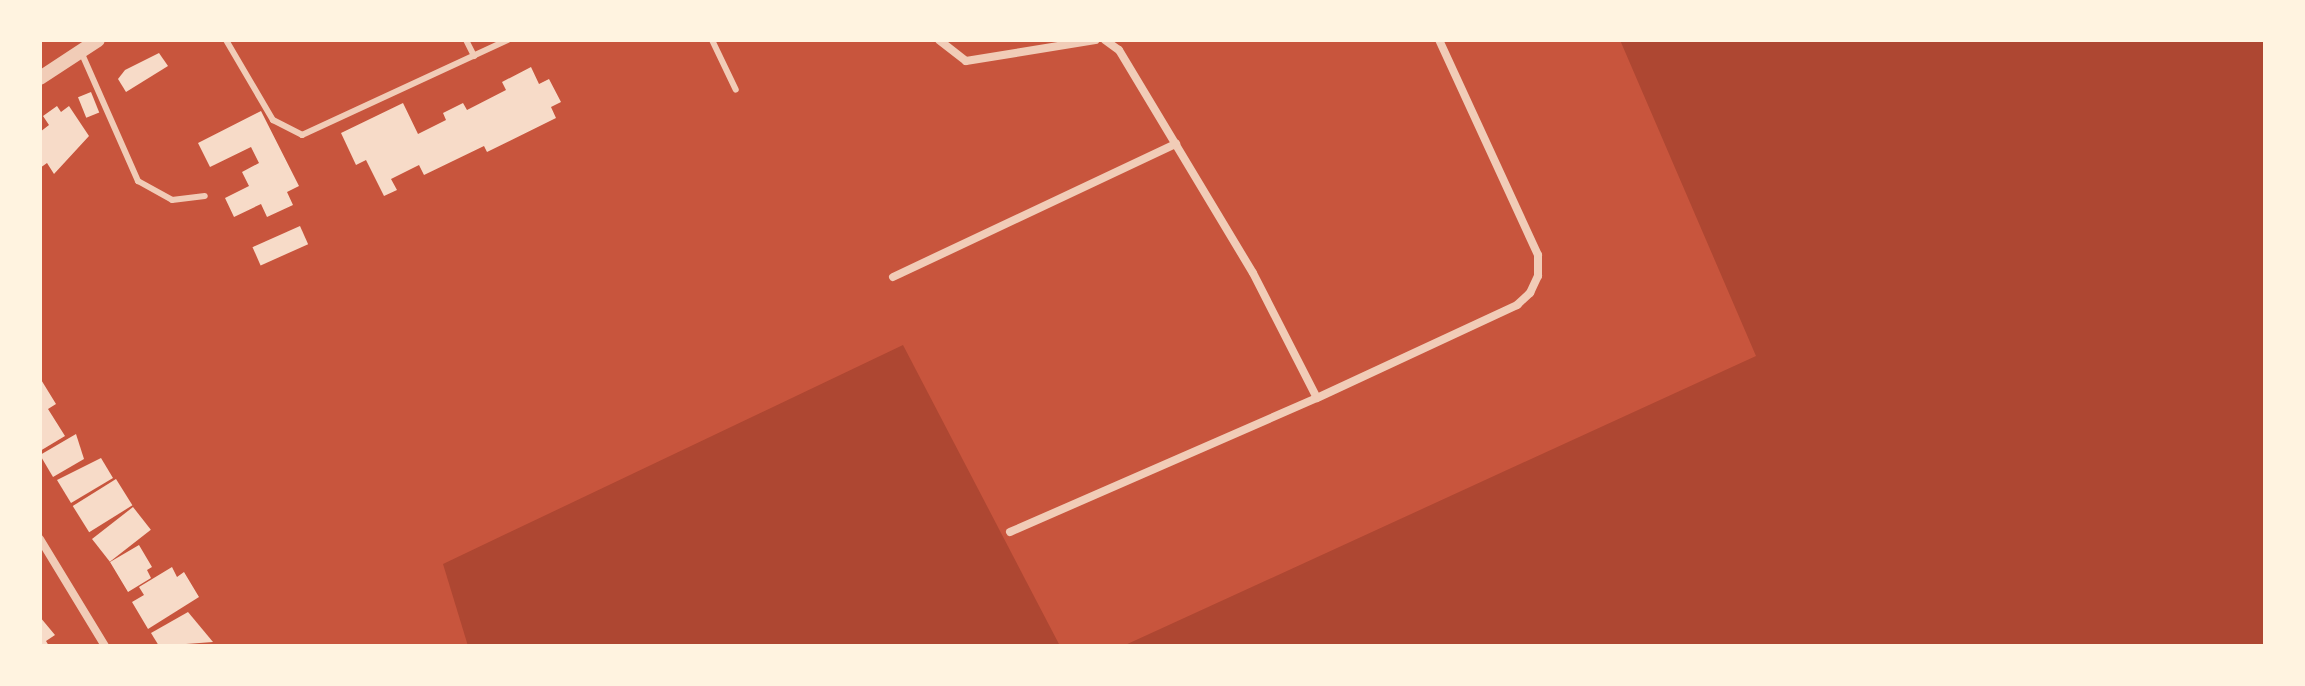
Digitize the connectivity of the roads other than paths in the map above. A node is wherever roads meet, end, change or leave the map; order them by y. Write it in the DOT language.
graph roads {
  1 [pos="98,40"];
  2 [pos="226,40"];
  3 [pos="466,40"];
  4 [pos="508,40"];
  5 [pos="712,40"];
  6 [pos="939,40"];
  7 [pos="1095,40"];
  8 [pos="1105,40"];
  9 [pos="1439,40"];
  10 [pos="81,51"];
  11 [pos="474,56"];
  12 [pos="40,78"];
  13 [pos="736,90"];
  14 [pos="1176,144"];
  15 [pos="205,196"];
  16 [pos="893,277"];
  17 [pos="1317,398"];
  18 [pos="1010,532"];
  19 [pos="40,539"];
  20 [pos="105,646"];
  1 -- 10 [label="street"];
  2 -- 11 [label="lane"];
  3 -- 11 [label="lane"];
  4 -- 11 [label="lane"];
  5 -- 13 [label="lane"];
  6 -- 7 [label="street"];
  8 -- 14 [label="street"];
  9 -- 17 [label="street"];
  10 -- 12 [label="street"];
  10 -- 15 [label="lane"];
  14 -- 16 [label="street"];
  14 -- 17 [label="street"];
  17 -- 18 [label="street"];
  19 -- 20 [label="street"];
}
